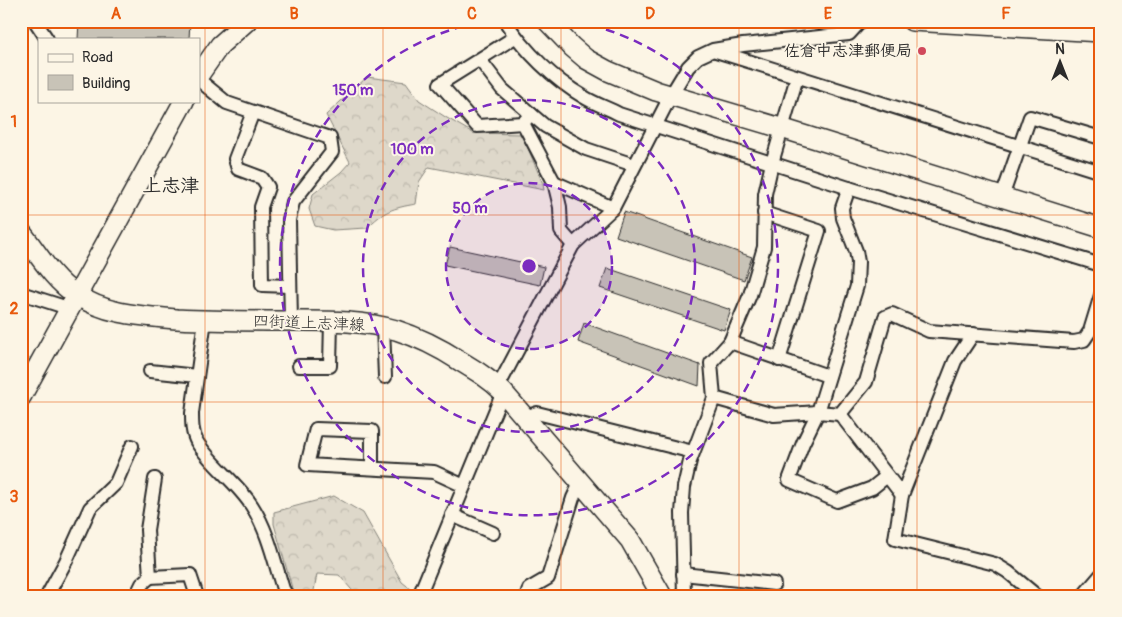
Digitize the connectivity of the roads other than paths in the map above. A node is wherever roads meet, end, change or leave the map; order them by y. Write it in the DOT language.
graph roads {
  1 [pos="35,21"];
  2 [pos="247,21"];
  3 [pos="505,21"];
  4 [pos="547,21"];
  5 [pos="861,21"];
  6 [pos="912,21"];
  7 [pos="1101,32"];
  8 [pos="515,37"];
  9 [pos="46,38"];
  10 [pos="713,50"];
  11 [pos="480,60"];
  12 [pos="200,74"];
  13 [pos="797,77"];
  14 [pos="200,81"];
  15 [pos="671,95"];
  16 [pos="183,102"];
  17 [pos="253,112"];
  18 [pos="527,119"];
  19 [pos="656,126"];
  20 [pos="781,128"];
  21 [pos="1101,138"];
  22 [pos="1019,146"];
  23 [pos="772,163"];
  24 [pos="634,165"];
  25 [pos="1101,172"];
  26 [pos="554,182"];
  27 [pos="849,188"];
  28 [pos="1002,197"];
  29 [pos="613,208"];
  30 [pos="764,213"];
  31 [pos="1101,228"];
  32 [pos="21,232"];
  33 [pos="574,244"];
  34 [pos="1101,265"];
  35 [pos="290,286"];
  36 [pos="21,293"];
  37 [pos="1101,295"];
  38 [pos="74,303"];
  39 [pos="205,320"];
  40 [pos="291,320"];
  41 [pos="330,320"];
  42 [pos="383,327"];
  43 [pos="973,334"];
  44 [pos="730,342"];
  45 [pos="779,360"];
  46 [pos="299,366"];
  47 [pos="150,371"];
  48 [pos="197,376"];
  49 [pos="828,376"];
  50 [pos="384,377"];
  51 [pos="501,389"];
  52 [pos="23,392"];
  53 [pos="714,398"];
  54 [pos="818,412"];
  55 [pos="840,414"];
  56 [pos="525,417"];
  57 [pos="132,446"];
  58 [pos="693,452"];
  59 [pos="372,468"];
  60 [pos="887,476"];
  61 [pos="155,479"];
  62 [pos="581,481"];
  63 [pos="464,486"];
  64 [pos="902,495"];
  65 [pos="452,516"];
  66 [pos="493,533"];
  67 [pos="683,574"];
  68 [pos="1101,575"];
  69 [pos="150,576"];
  70 [pos="774,584"];
  71 [pos="47,596"];
  72 [pos="136,596"];
  73 [pos="197,596"];
  74 [pos="287,596"];
  75 [pos="419,596"];
  76 [pos="526,596"];
  77 [pos="662,596"];
  78 [pos="684,596"];
  79 [pos="1037,596"];
  80 [pos="1084,596"];
  1 -- 9 [label="street"];
  2 -- 12 [label="street"];
  3 -- 8 [label="street"];
  4 -- 15 [label="street"];
  5 -- 10 [label="street"];
  6 -- 7 [label="street"];
  8 -- 11 [label="street"];
  8 -- 19 [label="street"];
  10 -- 13 [label="street"];
  10 -- 15 [label="street"];
  11 -- 18 [label="street"];
  11 -- 18 [label="street"];
  13 -- 20 [label="street"];
  13 -- 22 [label="street"];
  14 -- 17 [label="street"];
  15 -- 19 [label="street"];
  15 -- 20 [label="street"];
  16 -- 38 [label="street"];
  17 -- 35 [label="street"];
  17 -- 35 [label="street"];
  18 -- 24 [label="street"];
  18 -- 26 [label="street"];
  19 -- 23 [label="street"];
  19 -- 24 [label="street"];
  20 -- 23 [label="street"];
  20 -- 28 [label="street"];
  21 -- 22 [label="street"];
  22 -- 25 [label="street"];
  22 -- 28 [label="street"];
  23 -- 27 [label="street"];
  23 -- 30 [label="street"];
  24 -- 29 [label="street"];
  26 -- 29 [label="street"];
  26 -- 33 [label="street"];
  27 -- 34 [label="street"];
  27 -- 49 [label="street"];
  28 -- 31 [label="street"];
  29 -- 33 [label="street"];
  30 -- 44 [label="street"];
  30 -- 45 [label="street"];
  32 -- 38 [label="street, 四街道上志津線"];
  33 -- 51 [label="street"];
  35 -- 40 [label="street"];
  36 -- 38 [label="street"];
  37 -- 43 [label="street"];
  38 -- 39 [label="street, 四街道上志津線"];
  38 -- 52 [label="street"];
  39 -- 40 [label="street, 四街道上志津線"];
  39 -- 48 [label="street"];
  40 -- 41 [label="street, 四街道上志津線"];
  41 -- 42 [label="street, 四街道上志津線"];
  41 -- 46 [label="street"];
  42 -- 50 [label="street"];
  42 -- 51 [label="street, 四街道上志津線"];
  43 -- 55 [label="street"];
  43 -- 64 [label="street"];
  44 -- 45 [label="street"];
  44 -- 53 [label="street"];
  45 -- 49 [label="street"];
  47 -- 48 [label="street"];
  48 -- 74 [label="street"];
  49 -- 54 [label="street"];
  51 -- 56 [label="street, 四街道上志津線"];
  51 -- 63 [label="street"];
  53 -- 54 [label="street"];
  53 -- 58 [label="street"];
  54 -- 55 [label="street"];
  54 -- 60 [label="street"];
  55 -- 60 [label="street"];
  56 -- 58 [label="street"];
  56 -- 62 [label="street, 四街道上志津線"];
  57 -- 71 [label="street"];
  58 -- 67 [label="street"];
  59 -- 59 [label="street"];
  59 -- 63 [label="street"];
  60 -- 64 [label="street"];
  61 -- 69 [label="street"];
  62 -- 76 [label="street"];
  62 -- 77 [label="street, 四街道上志津線"];
  63 -- 65 [label="street"];
  64 -- 79 [label="street"];
  65 -- 66 [label="street"];
  65 -- 75 [label="street"];
  67 -- 70 [label="street"];
  67 -- 78 [label="street"];
  68 -- 80 [label="street"];
  69 -- 72 [label="street"];
  69 -- 73 [label="street"];
}
